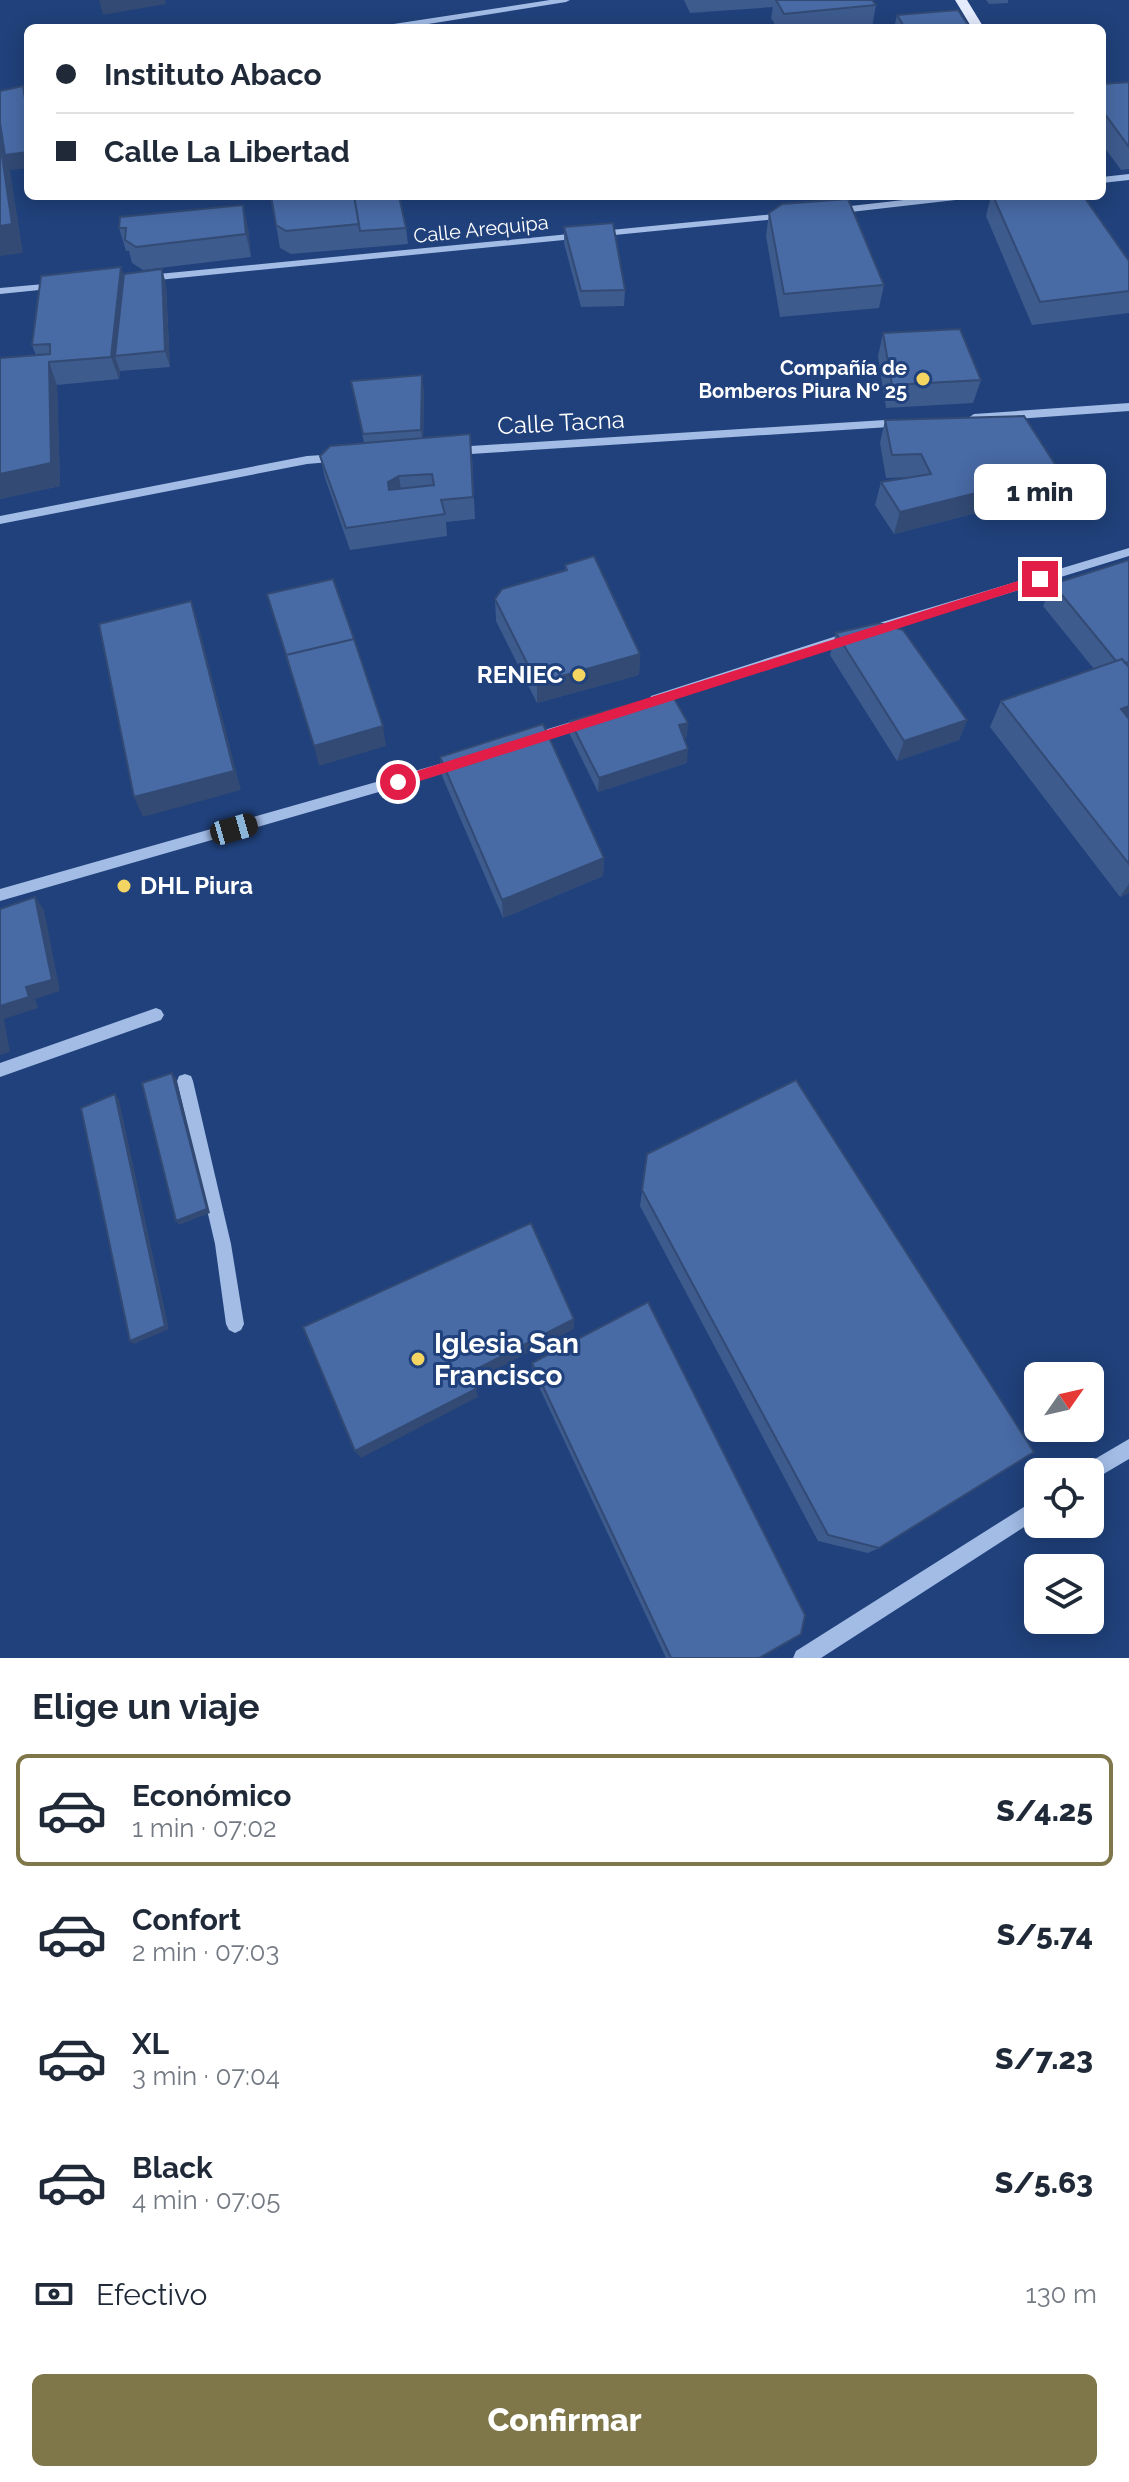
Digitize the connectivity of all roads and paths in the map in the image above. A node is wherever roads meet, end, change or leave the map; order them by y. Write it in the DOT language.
graph roads {
  1 [pos="566,0"];
  2 [pos="961,0"];
  3 [pos="413,24"];
  4 [pos="976,24"];
  5 [pos="1129,177"];
  6 [pos="1106,180"];
  7 [pos="928,200"];
  8 [pos="822,212"];
  9 [pos="791,215"];
  10 [pos="135,279"];
  11 [pos="60,286"];
  12 [pos="0,291"];
  13 [pos="1129,407"];
  14 [pos="956,419"];
  15 [pos="909,423"];
  16 [pos="434,453"];
  17 [pos="354,457"];
  18 [pos="0,520"];
  19 [pos="1129,552"];
  20 [pos="639,705"];
  21 [pos="594,720"];
  22 [pos="520,744"];
  23 [pos="475,758"];
  24 [pos="0,895"];
  25 [pos="156,1015"];
  26 [pos="0,1070"];
  27 [pos="185,1081"];
  28 [pos="235,1324"];
  29 [pos="1129,1448"];
  30 [pos="1104,1464"];
  31 [pos="1024,1516"];
  32 [pos="803,1658"];
  1 -- 3 [label="street"];
  2 -- 4 [label="main road"];
  5 -- 6 [label="street"];
  7 -- 8 [label="street"];
  9 -- 10 [label="street, Calle Arequipa"];
  11 -- 12 [label="street"];
  13 -- 14 [label="street"];
  15 -- 16 [label="street, Calle Tacna"];
  17 -- 18 [label="street"];
  19 -- 20 [label="street"];
  21 -- 22 [label="street"];
  23 -- 24 [label="street"];
  25 -- 26 [label="street"];
  27 -- 28 [label="street"];
  29 -- 30 [label="street"];
  31 -- 32 [label="street"];
}
